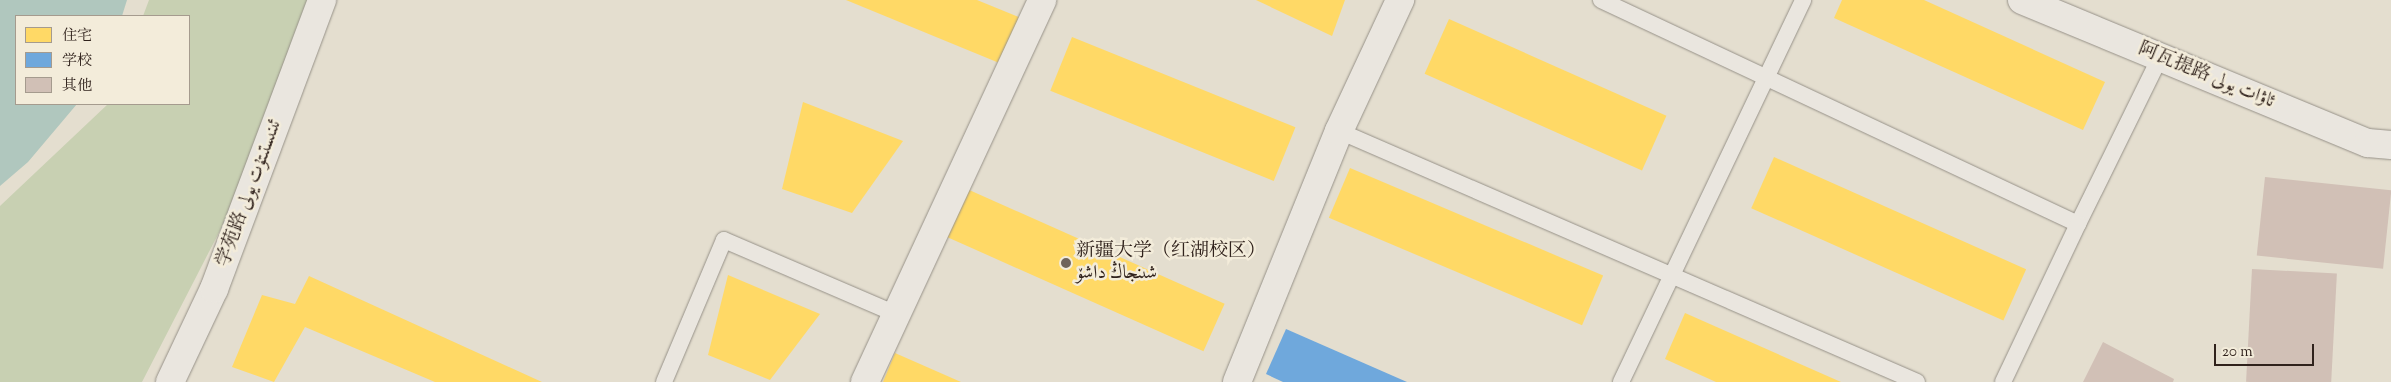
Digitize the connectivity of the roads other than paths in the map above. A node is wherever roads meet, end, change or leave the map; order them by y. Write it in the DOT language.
graph roads {
  1 [pos="322,0"];
  2 [pos="1042,0"];
  3 [pos="1400,0"];
  4 [pos="1601,0"];
  5 [pos="1803,0"];
  6 [pos="2022,0"];
  7 [pos="2160,57"];
  8 [pos="1768,79"];
  9 [pos="1339,132"];
  10 [pos="2391,145"];
  11 [pos="2078,224"];
  12 [pos="1674,274"];
  13 [pos="896,314"];
  14 [pos="170,382"];
  15 [pos="664,382"];
  16 [pos="864,382"];
  17 [pos="1237,382"];
  18 [pos="1621,382"];
  19 [pos="1917,382"];
  20 [pos="2003,382"];
  1 -- 14 [label="street, 学苑路 ئىنىستىتۇت يولى"];
  2 -- 13 [label="street"];
  3 -- 9 [label="street"];
  4 -- 8 [label="lane"];
  5 -- 8 [label="lane"];
  6 -- 7 [label="street, 阿瓦提路 ئاۋات يولى"];
  7 -- 10 [label="street, 阿瓦提路 ئاۋات يولى"];
  7 -- 11 [label="lane"];
  8 -- 11 [label="lane"];
  8 -- 12 [label="lane"];
  9 -- 12 [label="lane"];
  9 -- 17 [label="street"];
  11 -- 20 [label="lane"];
  12 -- 18 [label="lane"];
  12 -- 19 [label="lane"];
  13 -- 15 [label="lane"];
  13 -- 16 [label="street"];
}
